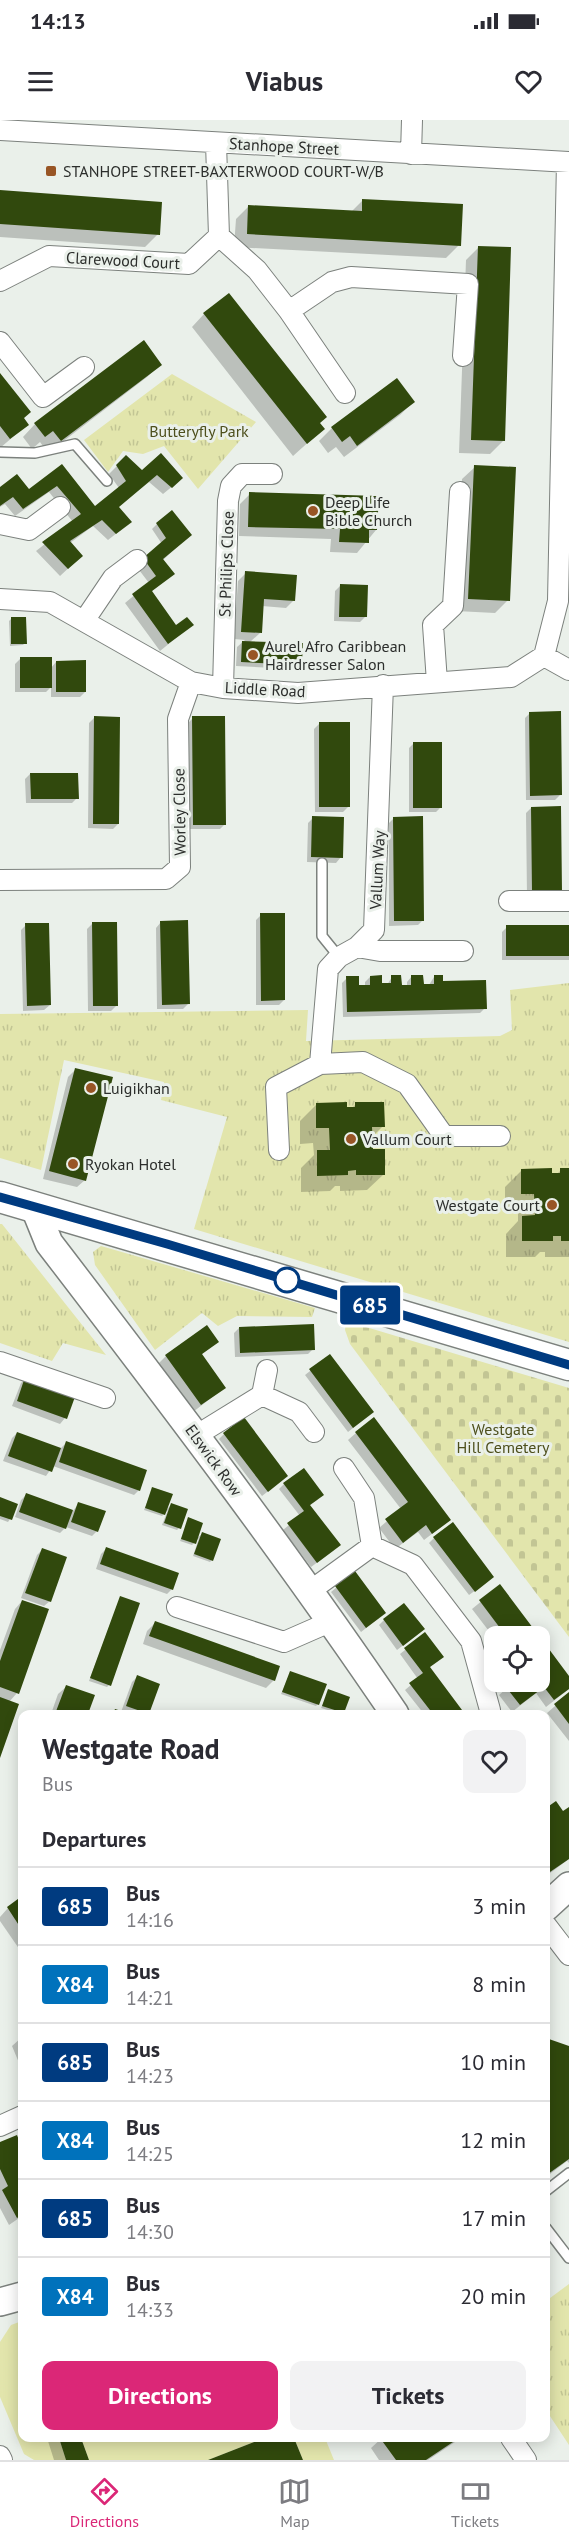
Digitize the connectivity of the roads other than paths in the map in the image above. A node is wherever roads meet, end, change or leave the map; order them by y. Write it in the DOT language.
graph roads {
  1 [pos="412,120"];
  2 [pos="0,130"];
  3 [pos="216,143"];
  4 [pos="411,154"];
  5 [pos="568,162"];
  6 [pos="219,236"];
  7 [pos="0,281"];
  8 [pos="289,311"];
  9 [pos="566,333"];
  10 [pos="0,342"];
  11 [pos="463,356"];
  12 [pos="84,367"];
  13 [pos="345,393"];
  14 [pos="0,453"];
  15 [pos="272,474"];
  16 [pos="107,481"];
  17 [pos="460,492"];
  18 [pos="60,507"];
  19 [pos="0,524"];
  20 [pos="137,560"];
  21 [pos="0,599"];
  22 [pos="84,621"];
  23 [pos="544,656"];
  24 [pos="569,670"];
  25 [pos="191,682"];
  26 [pos="437,682"];
  27 [pos="383,685"];
  28 [pos="223,688"];
  29 [pos="322,863"];
  30 [pos="0,880"];
  31 [pos="509,901"];
  32 [pos="569,901"];
  33 [pos="357,947"];
  34 [pos="463,951"];
  35 [pos="339,957"];
  36 [pos="320,1064"];
  37 [pos="500,1136"];
  38 [pos="279,1150"];
  39 [pos="0,1197"];
  40 [pos="34,1206"];
  41 [pos="0,1362"];
  42 [pos="569,1365"];
  43 [pos="267,1370"];
  44 [pos="262,1395"];
  45 [pos="105,1398"];
  46 [pos="314,1432"];
  47 [pos="197,1436"];
  48 [pos="344,1468"];
  49 [pos="372,1546"];
  50 [pos="310,1591"];
  51 [pos="177,1608"];
  52 [pos="332,1621"];
  53 [pos="392,1710"];
  54 [pos="490,1710"];
  55 [pos="569,1886"];
  56 [pos="550,1903"];
  57 [pos="550,1930"];
  58 [pos="569,1955"];
  59 [pos="18,2118"];
  60 [pos="0,2126"];
  61 [pos="569,2173"];
  62 [pos="550,2188"];
  63 [pos="550,2233"];
  64 [pos="569,2258"];
  65 [pos="18,2297"];
  66 [pos="0,2302"];
  67 [pos="514,2442"];
  68 [pos="526,2460"];
  1 -- 4 [label="street"];
  2 -- 3 [label="street, Stanhope Street"];
  3 -- 4 [label="street, Stanhope Street"];
  3 -- 6 [label="street"];
  4 -- 5 [label="street, Stanhope Street"];
  5 -- 9 [label="street"];
  6 -- 7 [label="street, Clarewood Court"];
  6 -- 8 [label="street"];
  8 -- 11 [label="street"];
  8 -- 13 [label="street"];
  9 -- 23 [label="street"];
  10 -- 12 [label="street"];
  14 -- 16 [label="lane"];
  15 -- 28 [label="street, St Philips Close"];
  17 -- 26 [label="street"];
  18 -- 19 [label="street"];
  20 -- 22 [label="street"];
  21 -- 22 [label="street, Liddle Road"];
  22 -- 25 [label="street, Liddle Road"];
  23 -- 24 [label="street"];
  23 -- 26 [label="street, Liddle Road"];
  25 -- 28 [label="street, Liddle Road"];
  25 -- 30 [label="street, Worley Close"];
  26 -- 27 [label="street, Liddle Road"];
  27 -- 28 [label="street, Liddle Road"];
  27 -- 33 [label="street, Vallum Way"];
  29 -- 35 [label="lane"];
  31 -- 32 [label="street"];
  33 -- 34 [label="street"];
  33 -- 35 [label="street, Vallum Way"];
  35 -- 36 [label="street"];
  36 -- 37 [label="street"];
  36 -- 38 [label="street"];
  39 -- 40 [label="main road"];
  40 -- 42 [label="main road"];
  40 -- 47 [label="street, Elswick Row"];
  41 -- 45 [label="street"];
  43 -- 44 [label="street"];
  44 -- 46 [label="street"];
  44 -- 47 [label="street"];
  47 -- 50 [label="street, Elswick Row"];
  48 -- 49 [label="street"];
  49 -- 50 [label="street"];
  49 -- 54 [label="street"];
  50 -- 52 [label="street, Elswick Row"];
  51 -- 52 [label="street"];
  52 -- 53 [label="street, Elswick Row"];
  55 -- 56 [label="street"];
  57 -- 58 [label="street"];
  59 -- 60 [label="street"];
  61 -- 62 [label="lane"];
  63 -- 64 [label="lane"];
  65 -- 66 [label="street"];
  67 -- 68 [label="street"];
}
